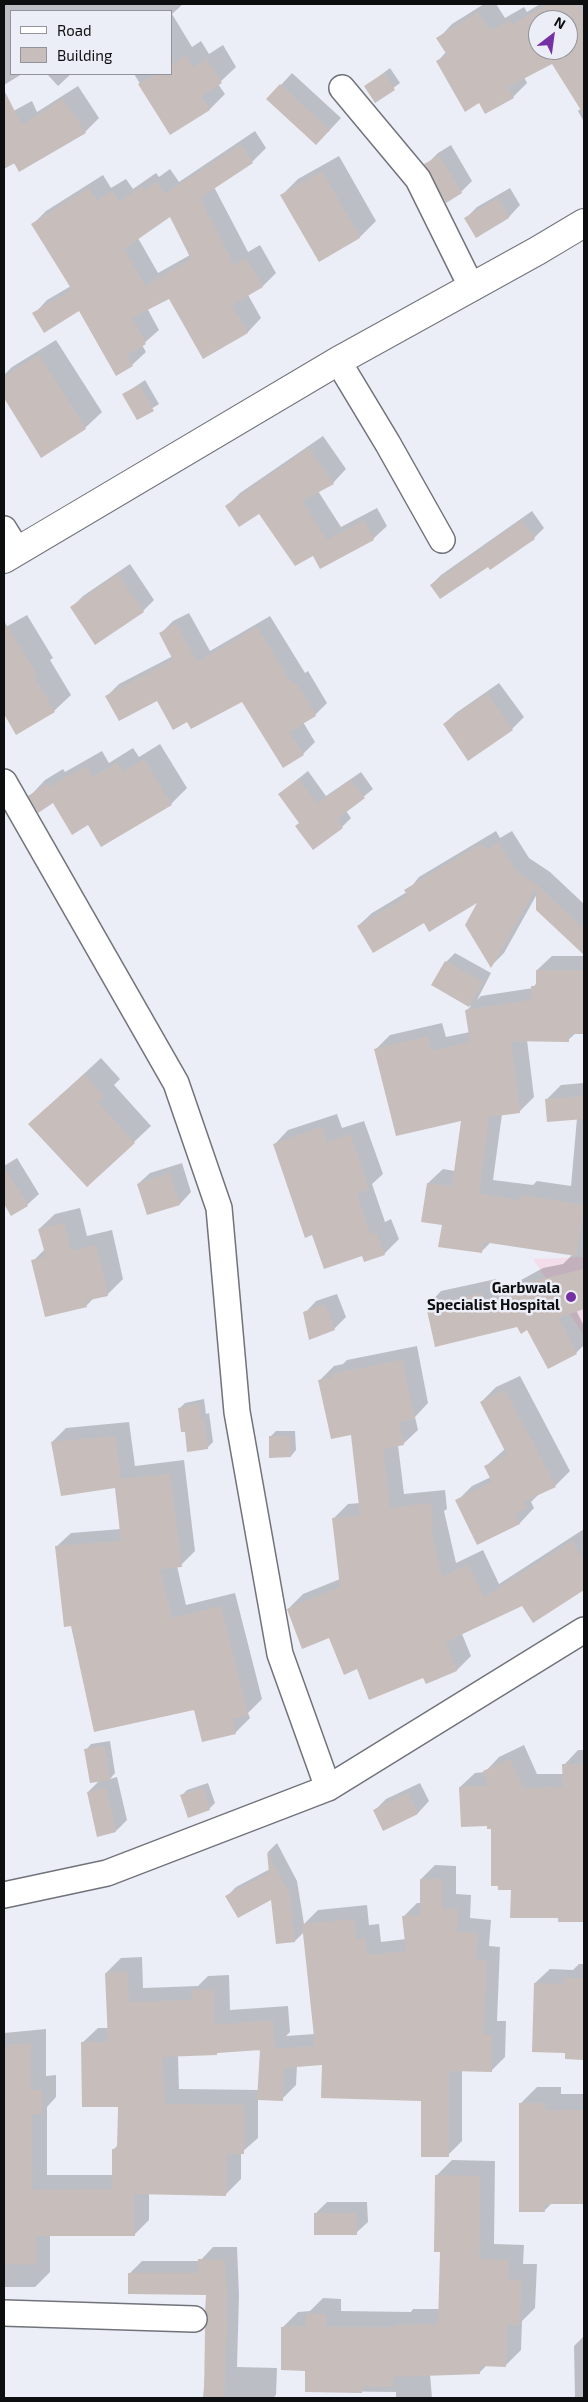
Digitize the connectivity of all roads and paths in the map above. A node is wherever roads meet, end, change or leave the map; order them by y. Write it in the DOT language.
graph roads {
  1 [pos="342,88"];
  2 [pos="584,223"];
  3 [pos="472,288"];
  4 [pos="338,361"];
  5 [pos="442,540"];
  6 [pos="8,546"];
  7 [pos="4,782"];
  8 [pos="584,1630"];
  9 [pos="328,1788"];
  10 [pos="4,1895"];
  11 [pos="4,2313"];
  12 [pos="194,2319"];
  1 -- 3 [label="street"];
  2 -- 3 [label="street"];
  3 -- 4 [label="street"];
  4 -- 5 [label="street"];
  4 -- 6 [label="street"];
  7 -- 9 [label="street"];
  8 -- 9 [label="street"];
  9 -- 10 [label="street"];
  11 -- 12 [label="street"];
}
